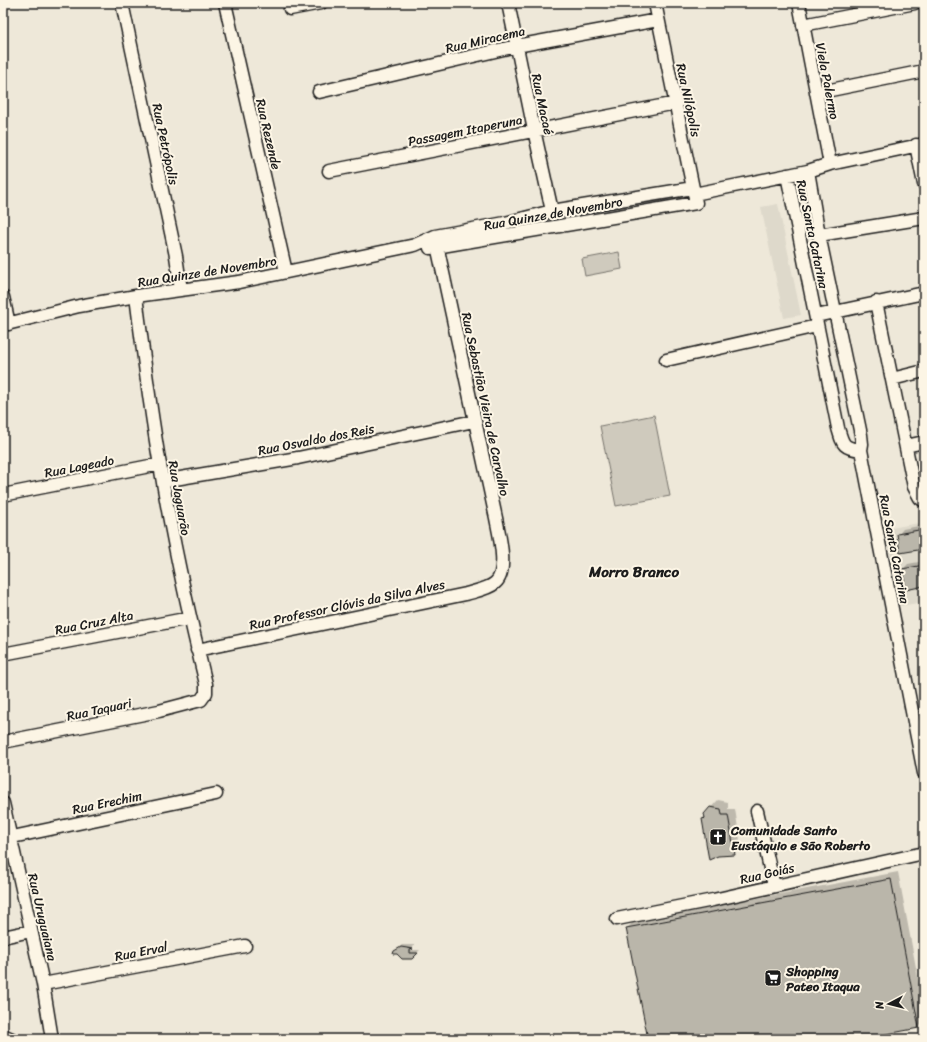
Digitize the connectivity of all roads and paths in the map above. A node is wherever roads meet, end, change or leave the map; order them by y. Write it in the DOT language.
graph roads {
  1 [pos="122,3"];
  2 [pos="225,3"];
  3 [pos="321,3"];
  4 [pos="508,3"];
  5 [pos="655,3"];
  6 [pos="799,3"];
  7 [pos="915,3"];
  8 [pos="290,9"];
  9 [pos="658,20"];
  10 [pos="803,25"];
  11 [pos="516,46"];
  12 [pos="924,71"];
  13 [pos="319,92"];
  14 [pos="816,92"];
  15 [pos="676,103"];
  16 [pos="534,130"];
  17 [pos="920,145"];
  18 [pos="830,164"];
  19 [pos="329,171"];
  20 [pos="808,171"];
  21 [pos="787,175"];
  22 [pos="924,184"];
  23 [pos="694,195"];
  24 [pos="570,209"];
  25 [pos="552,211"];
  26 [pos="924,218"];
  27 [pos="573,224"];
  28 [pos="819,235"];
  29 [pos="436,242"];
  30 [pos="286,272"];
  31 [pos="181,290"];
  32 [pos="924,292"];
  33 [pos="136,296"];
  34 [pos="3,297"];
  35 [pos="876,302"];
  36 [pos="836,312"];
  37 [pos="816,321"];
  38 [pos="6,325"];
  39 [pos="666,360"];
  40 [pos="924,371"];
  41 [pos="892,379"];
  42 [pos="474,421"];
  43 [pos="924,442"];
  44 [pos="906,446"];
  45 [pos="861,450"];
  46 [pos="160,464"];
  47 [pos="163,481"];
  48 [pos="3,495"];
  49 [pos="924,501"];
  50 [pos="499,578"];
  51 [pos="190,618"];
  52 [pos="197,650"];
  53 [pos="3,654"];
  54 [pos="201,700"];
  55 [pos="3,742"];
  56 [pos="924,772"];
  57 [pos="216,794"];
  58 [pos="3,803"];
  59 [pos="757,812"];
  60 [pos="7,838"];
  61 [pos="924,852"];
  62 [pos="774,886"];
  63 [pos="617,919"];
  64 [pos="31,931"];
  65 [pos="3,937"];
  66 [pos="245,946"];
  67 [pos="43,984"];
  68 [pos="3,1035"];
  69 [pos="12,1039"];
  70 [pos="52,1039"];
  1 -- 31 [label="street, Rua Petrópolis"];
  2 -- 30 [label="street, Rua Rezende"];
  3 -- 8 [label="street"];
  4 -- 11 [label="street, Rua Macaé"];
  5 -- 9 [label="street, Rua Nilópolis"];
  6 -- 10 [label="street, Viela Palermo"];
  7 -- 10 [label="street"];
  9 -- 11 [label="street, Rua Miracema"];
  9 -- 15 [label="street, Rua Nilópolis"];
  10 -- 14 [label="street, Viela Palermo"];
  11 -- 13 [label="street, Rua Miracema"];
  11 -- 16 [label="street, Rua Macaé"];
  12 -- 14 [label="street"];
  14 -- 18 [label="street, Viela Palermo"];
  15 -- 16 [label="street, Passagem Itaperuna"];
  15 -- 23 [label="street, Rua Nilópolis"];
  16 -- 19 [label="street, Passagem Itaperuna"];
  16 -- 25 [label="street, Rua Macaé"];
  17 -- 18 [label="street, Rua Quinze de Novembro"];
  17 -- 22 [label="street"];
  18 -- 20 [label="street, Rua Quinze de Novembro"];
  20 -- 21 [label="street, Rua Quinze de Novembro"];
  20 -- 28 [label="street, Rua Santa Catarina"];
  21 -- 23 [label="street, Rua Quinze de Novembro"];
  21 -- 37 [label="street, Rua Santa Catarina"];
  23 -- 24 [label="street, Rua Quinze de Novembro"];
  23 -- 27 [label="street, Rua Quinze de Novembro"];
  24 -- 25 [label="street, Rua Quinze de Novembro"];
  24 -- 27 [label="street"];
  25 -- 29 [label="street, Rua Quinze de Novembro"];
  26 -- 28 [label="street"];
  27 -- 29 [label="street, Rua Quinze de Novembro"];
  28 -- 36 [label="street, Rua Santa Catarina"];
  29 -- 30 [label="street, Rua Quinze de Novembro"];
  29 -- 42 [label="street, Rua Sebastião Vieira de Carvalho"];
  30 -- 31 [label="street, Rua Quinze de Novembro"];
  31 -- 33 [label="street, Rua Quinze de Novembro"];
  32 -- 35 [label="street"];
  33 -- 38 [label="street, Rua Quinze de Novembro"];
  33 -- 46 [label="street, Rua Jaguarão"];
  34 -- 38 [label="street"];
  35 -- 36 [label="street"];
  35 -- 41 [label="street"];
  36 -- 37 [label="street"];
  36 -- 45 [label="street, Rua Santa Catarina"];
  37 -- 39 [label="street"];
  37 -- 45 [label="street, Rua Santa Catarina"];
  40 -- 41 [label="street"];
  41 -- 44 [label="street"];
  42 -- 47 [label="street, Rua Osvaldo dos Reis"];
  42 -- 50 [label="street, Rua Sebastião Vieira de Carvalho"];
  43 -- 44 [label="street"];
  44 -- 49 [label="street"];
  45 -- 56 [label="street, Rua Santa Catarina"];
  46 -- 47 [label="street, Rua Jaguarão"];
  46 -- 48 [label="street, Rua Lageado"];
  47 -- 51 [label="street, Rua Jaguarão"];
  50 -- 52 [label="street, Rua Professor Clóvis da Silva Alves"];
  51 -- 52 [label="street, Rua Jaguarão"];
  51 -- 53 [label="street, Rua Cruz Alta"];
  52 -- 54 [label="street, Rua Jaguarão"];
  54 -- 55 [label="street, Rua Taquari"];
  57 -- 60 [label="street, Rua Erechim"];
  58 -- 60 [label="street, Rua Uruguaiana"];
  59 -- 62 [label="street"];
  60 -- 64 [label="street, Rua Uruguaiana"];
  61 -- 62 [label="street, Rua Goiás"];
  62 -- 63 [label="street, Rua Goiás"];
  64 -- 65 [label="street"];
  64 -- 67 [label="street, Rua Uruguaiana"];
  66 -- 67 [label="street, Rua Erval"];
  67 -- 70 [label="street, Rua Uruguaiana"];
  68 -- 69 [label="street"];
}
